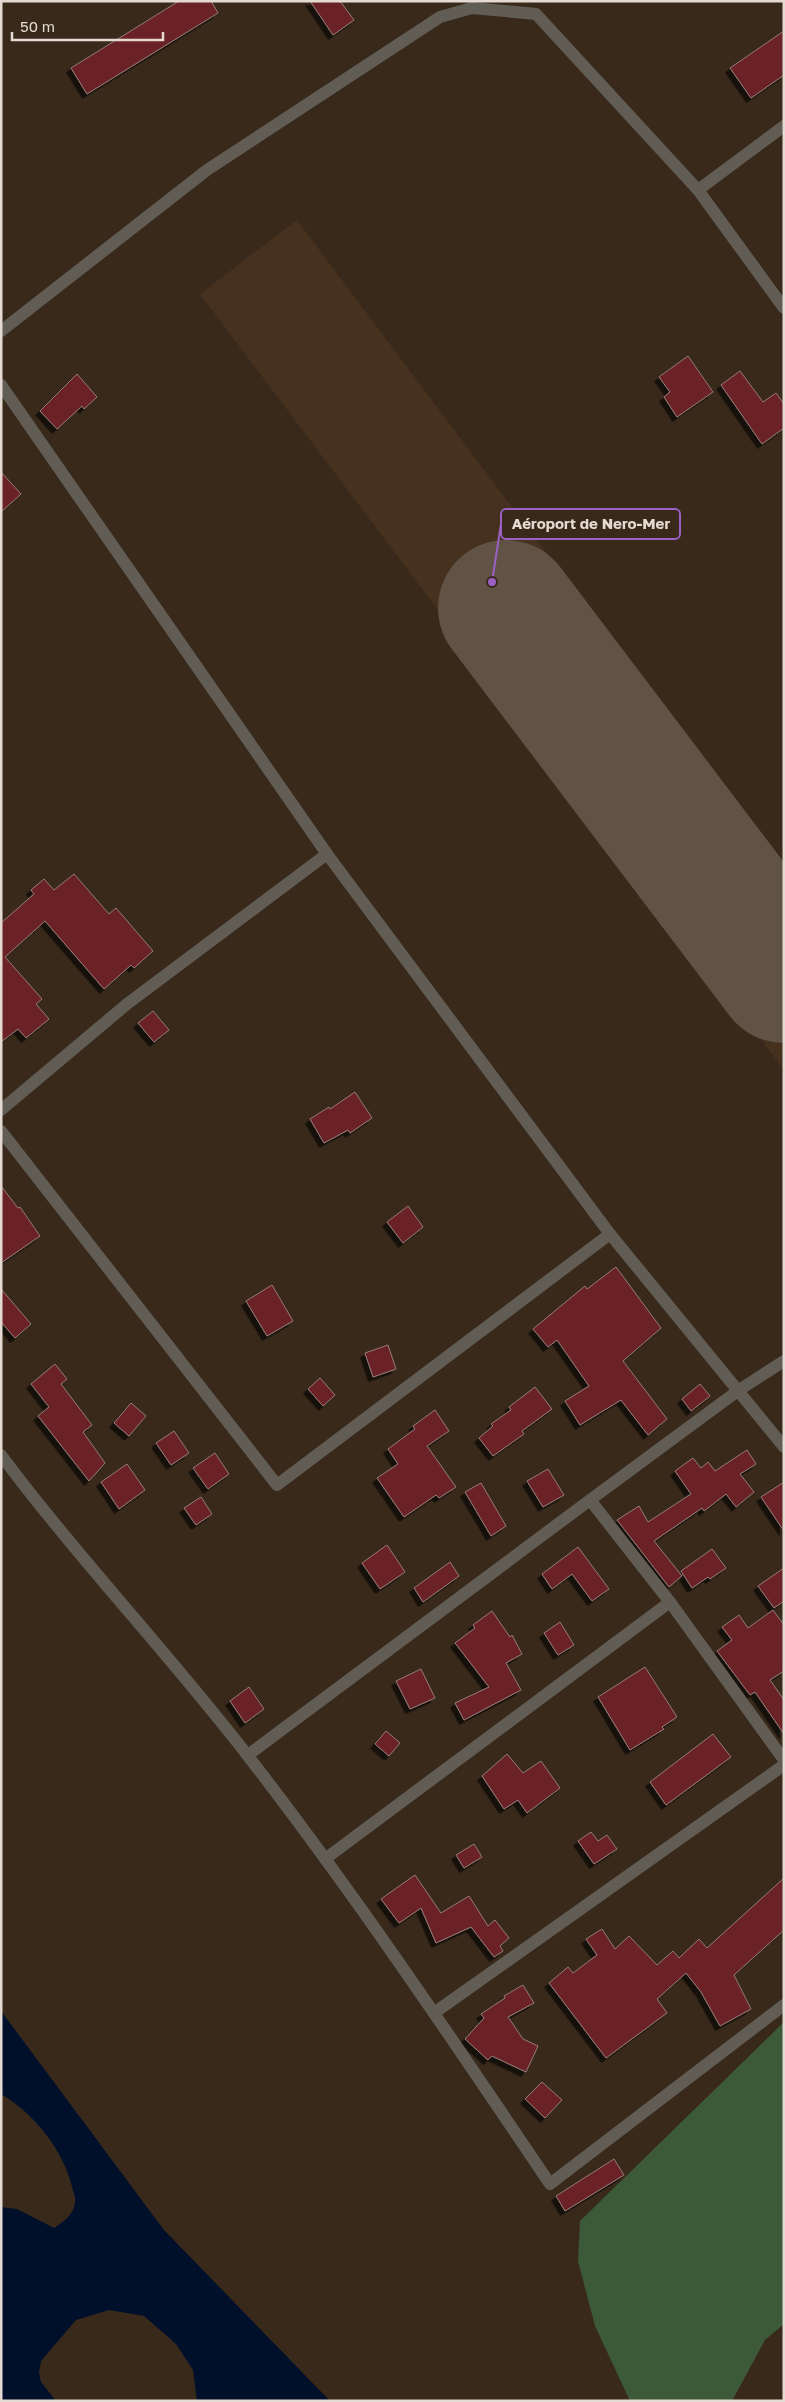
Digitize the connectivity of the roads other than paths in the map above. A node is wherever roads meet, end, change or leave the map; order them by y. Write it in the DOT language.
graph roads {
  1 [pos="784,126"];
  2 [pos="698,190"];
  3 [pos="784,308"];
  4 [pos="1,331"];
  5 [pos="1,385"];
  6 [pos="327,854"];
  7 [pos="1,1110"];
  8 [pos="1,1131"];
  9 [pos="610,1234"];
  10 [pos="784,1361"];
  11 [pos="739,1390"];
  12 [pos="784,1447"];
  13 [pos="1,1455"];
  14 [pos="590,1500"];
  15 [pos="670,1602"];
  16 [pos="248,1755"];
  17 [pos="784,1760"];
  18 [pos="784,1765"];
  19 [pos="325,1859"];
  20 [pos="784,2005"];
  21 [pos="434,2013"];
  1 -- 2 [label="street"];
  2 -- 3 [label="street"];
  2 -- 4 [label="street"];
  5 -- 6 [label="street"];
  6 -- 7 [label="street"];
  6 -- 9 [label="street"];
  8 -- 9 [label="street"];
  9 -- 11 [label="street"];
  10 -- 11 [label="street"];
  11 -- 12 [label="street"];
  11 -- 14 [label="street"];
  13 -- 16 [label="street"];
  14 -- 15 [label="street"];
  14 -- 16 [label="street"];
  15 -- 17 [label="street"];
  15 -- 19 [label="street"];
  16 -- 19 [label="street"];
  18 -- 21 [label="street"];
  19 -- 21 [label="street"];
  20 -- 21 [label="street"];
}
